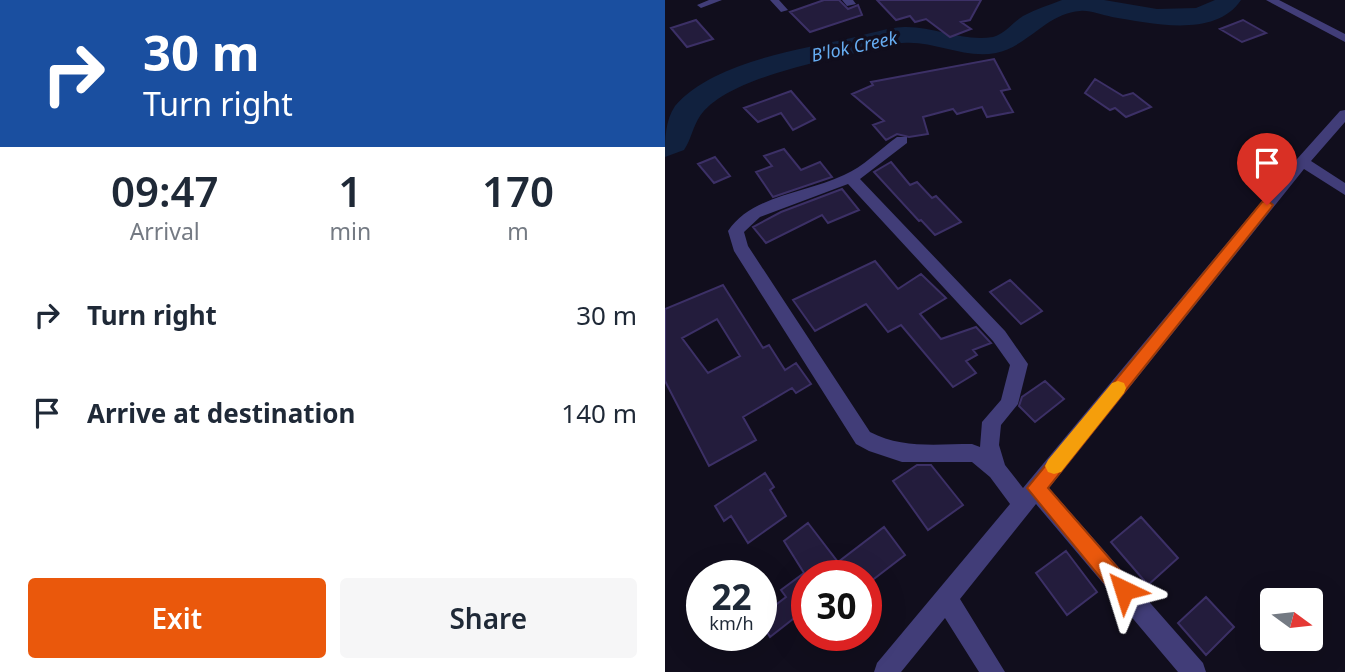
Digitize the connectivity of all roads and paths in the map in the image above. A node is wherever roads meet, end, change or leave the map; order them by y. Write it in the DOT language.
graph roads {
  1 [pos="717,0"];
  2 [pos="774,0"];
  3 [pos="1271,0"];
  4 [pos="701,5"];
  5 [pos="783,10"];
  6 [pos="1345,39"];
  7 [pos="1345,114"];
  8 [pos="902,139"];
  9 [pos="1302,162"];
  10 [pos="851,178"];
  11 [pos="1345,190"];
  12 [pos="997,470"];
  13 [pos="1029,496"];
  14 [pos="946,599"];
  15 [pos="886,672"];
  16 [pos="993,672"];
  17 [pos="1194,672"];
  1 -- 4 [label="lane"];
  2 -- 5 [label="lane"];
  3 -- 6 [label="street"];
  7 -- 9 [label="street"];
  8 -- 10 [label="street"];
  9 -- 11 [label="street"];
  9 -- 13 [label="street"];
  10 -- 12 [label="street"];
  10 -- 12 [label="street"];
  12 -- 13 [label="street"];
  13 -- 14 [label="street"];
  13 -- 17 [label="street"];
  14 -- 15 [label="street"];
  14 -- 16 [label="street"];
}
